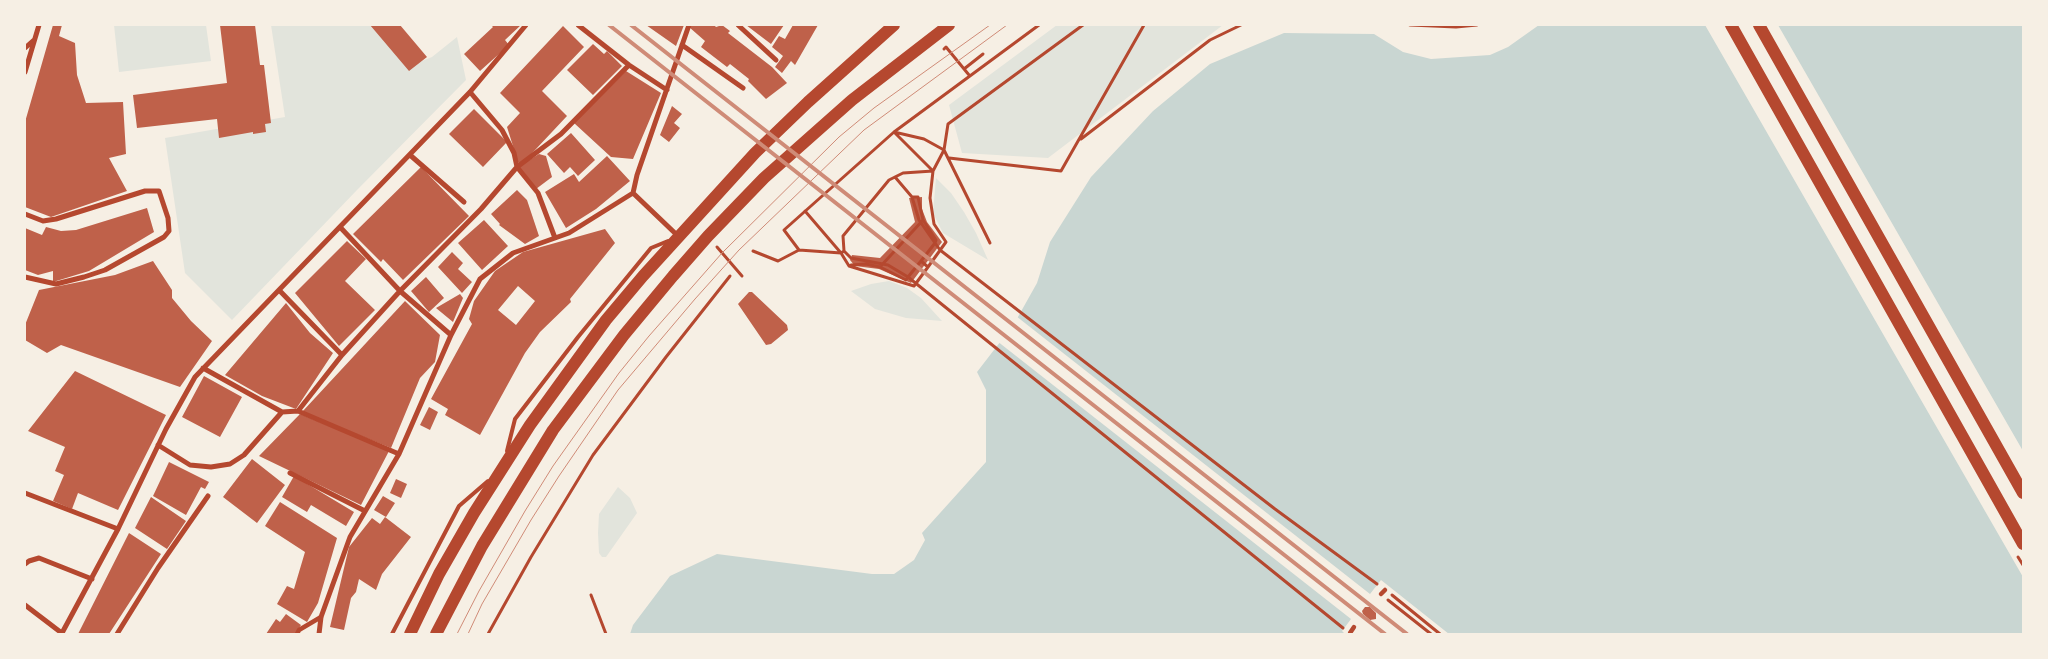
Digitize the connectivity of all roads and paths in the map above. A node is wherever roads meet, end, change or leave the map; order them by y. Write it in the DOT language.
graph roads {
  1 [pos="39,25"];
  2 [pos="526,25"];
  3 [pos="578,25"];
  4 [pos="689,25"];
  5 [pos="738,25"];
  6 [pos="894,25"];
  7 [pos="950,25"];
  8 [pos="1039,25"];
  9 [pos="1083,25"];
  10 [pos="1144,25"];
  11 [pos="1241,25"];
  12 [pos="1410,25"];
  13 [pos="1478,25"];
  14 [pos="1731,25"];
  15 [pos="1759,25"];
  16 [pos="35,40"];
  17 [pos="682,45"];
  18 [pos="25,48"];
  19 [pos="939,52"];
  20 [pos="983,54"];
  21 [pos="776,60"];
  22 [pos="629,65"];
  23 [pos="964,69"];
  24 [pos="25,72"];
  25 [pos="969,76"];
  26 [pos="743,88"];
  27 [pos="667,90"];
  28 [pos="470,92"];
  29 [pos="894,132"];
  30 [pos="1078,141"];
  31 [pos="944,150"];
  32 [pos="410,155"];
  33 [pos="949,158"];
  34 [pos="517,167"];
  35 [pos="933,171"];
  36 [pos="895,177"];
  37 [pos="633,193"];
  38 [pos="464,202"];
  39 [pos="804,211"];
  40 [pos="25,214"];
  41 [pos="921,221"];
  42 [pos="340,227"];
  43 [pos="679,236"];
  44 [pos="555,238"];
  45 [pos="935,243"];
  46 [pos="990,243"];
  47 [pos="799,250"];
  48 [pos="753,251"];
  49 [pos="843,252"];
  50 [pos="920,261"];
  51 [pos="881,265"];
  52 [pos="850,266"];
  53 [pos="928,267"];
  54 [pos="730,276"];
  55 [pos="25,277"];
  56 [pos="908,277"];
  57 [pos="278,290"];
  58 [pos="400,291"];
  59 [pos="451,335"];
  60 [pos="342,355"];
  61 [pos="203,368"];
  62 [pos="282,412"];
  63 [pos="298,412"];
  64 [pos="158,445"];
  65 [pos="399,454"];
  66 [pos="502,471"];
  67 [pos="290,473"];
  68 [pos="25,493"];
  69 [pos="2023,493"];
  70 [pos="208,496"];
  71 [pos="365,511"];
  72 [pos="118,529"];
  73 [pos="2023,544"];
  74 [pos="25,564"];
  75 [pos="92,579"];
  76 [pos="1385,590"];
  77 [pos="1381,594"];
  78 [pos="591,595"];
  79 [pos="25,605"];
  80 [pos="321,618"];
  81 [pos="1354,627"];
  82 [pos="1350,633"];
  83 [pos="63,634"];
  84 [pos="117,634"];
  85 [pos="297,634"];
  86 [pos="318,634"];
  87 [pos="392,634"];
  88 [pos="410,634"];
  89 [pos="436,634"];
  90 [pos="488,634"];
  91 [pos="606,634"];
  92 [pos="1431,634"];
  93 [pos="1440,634"];
  1 -- 16 [label="street"];
  2 -- 28 [label="street"];
  3 -- 22 [label="street"];
  4 -- 17 [label="street"];
  5 -- 21 [label="street"];
  6 -- 43 [label="main road"];
  7 -- 89 [label="main road"];
  8 -- 25 [label="path"];
  9 -- 31 [label="path"];
  10 -- 30 [label="path"];
  11 -- 30 [label="path"];
  12 -- 13 [label="path"];
  14 -- 73 [label="main road"];
  15 -- 69 [label="main road"];
  16 -- 18 [label="street"];
  16 -- 24 [label="street"];
  17 -- 26 [label="street"];
  17 -- 27 [label="street"];
  19 -- 23 [label="path"];
  20 -- 23 [label="path"];
  22 -- 27 [label="street"];
  22 -- 34 [label="street"];
  23 -- 25 [label="path"];
  25 -- 29 [label="path"];
  27 -- 37 [label="street"];
  28 -- 32 [label="street"];
  28 -- 34 [label="street"];
  29 -- 31 [label="path"];
  29 -- 35 [label="path"];
  29 -- 39 [label="path"];
  30 -- 33 [label="path"];
  31 -- 33 [label="path"];
  31 -- 35 [label="path"];
  32 -- 38 [label="street"];
  32 -- 42 [label="street"];
  33 -- 46 [label="path"];
  34 -- 44 [label="street"];
  34 -- 58 [label="street"];
  35 -- 36 [label="path"];
  35 -- 53 [label="path"];
  36 -- 41 [label="path"];
  36 -- 49 [label="path"];
  37 -- 43 [label="street"];
  37 -- 44 [label="street"];
  39 -- 47 [label="path"];
  39 -- 49 [label="path"];
  40 -- 55 [label="street"];
  41 -- 45 [label="path"];
  41 -- 45 [label="path"];
  41 -- 51 [label="path"];
  42 -- 57 [label="street"];
  42 -- 58 [label="street"];
  43 -- 66 [label="main road"];
  44 -- 59 [label="street"];
  45 -- 50 [label="path"];
  45 -- 76 [label="path"];
  47 -- 48 [label="path"];
  47 -- 49 [label="path"];
  49 -- 51 [label="path"];
  49 -- 52 [label="path"];
  50 -- 53 [label="path"];
  50 -- 56 [label="path"];
  51 -- 52 [label="path"];
  51 -- 56 [label="path"];
  51 -- 56 [label="path"];
  52 -- 53 [label="path"];
  54 -- 90 [label="path"];
  56 -- 82 [label="path"];
  57 -- 60 [label="street"];
  57 -- 61 [label="street"];
  58 -- 59 [label="street"];
  58 -- 60 [label="street"];
  59 -- 65 [label="street"];
  60 -- 63 [label="street"];
  61 -- 62 [label="street"];
  61 -- 64 [label="street"];
  62 -- 63 [label="street"];
  62 -- 64 [label="street"];
  63 -- 65 [label="street"];
  64 -- 72 [label="street"];
  65 -- 71 [label="street"];
  66 -- 87 [label="lane"];
  66 -- 88 [label="main road"];
  67 -- 71 [label="street"];
  68 -- 72 [label="street"];
  70 -- 84 [label="street"];
  71 -- 80 [label="street"];
  72 -- 75 [label="street"];
  74 -- 75 [label="street"];
  75 -- 83 [label="street"];
  76 -- 77 [label="street"];
  76 -- 93 [label="path"];
  77 -- 92 [label="path"];
  78 -- 91 [label="path"];
  79 -- 83 [label="street"];
  80 -- 85 [label="street"];
  80 -- 86 [label="street"];
  81 -- 82 [label="street"];
}
